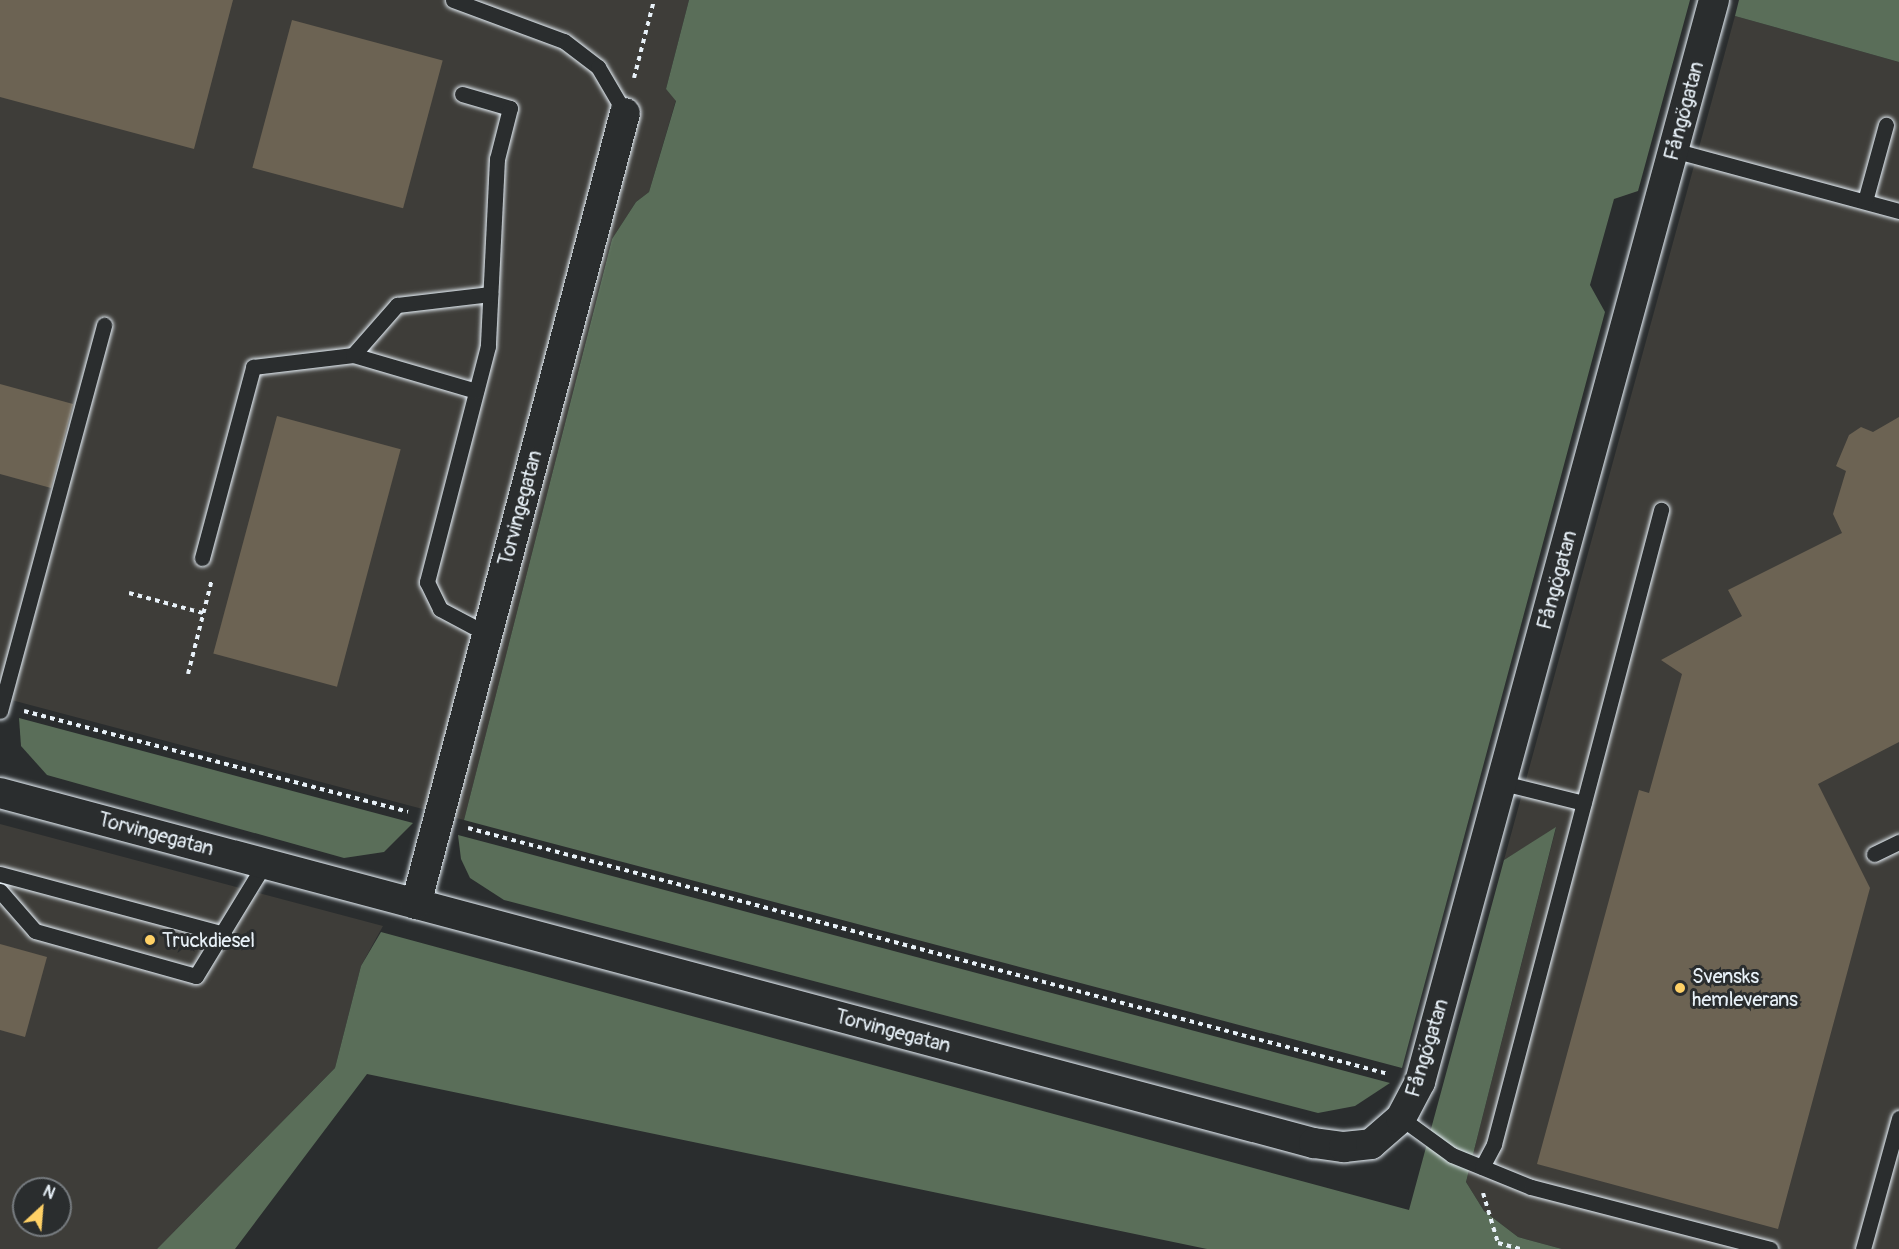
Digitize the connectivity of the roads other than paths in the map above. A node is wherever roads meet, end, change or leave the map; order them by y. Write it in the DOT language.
graph roads {
  1 [pos="453,0"];
  2 [pos="1714,0"];
  3 [pos="462,94"];
  4 [pos="625,113"];
  5 [pos="1886,125"];
  6 [pos="1673,150"];
  7 [pos="1865,201"];
  8 [pos="1899,211"];
  9 [pos="490,294"];
  10 [pos="104,325"];
  11 [pos="353,355"];
  12 [pos="476,391"];
  13 [pos="1661,510"];
  14 [pos="202,558"];
  15 [pos="487,634"];
  16 [pos="1,708"];
  17 [pos="1503,783"];
  18 [pos="0,792"];
  19 [pos="1584,803"];
  20 [pos="1899,842"];
  21 [pos="1874,854"];
  22 [pos="265,863"];
  23 [pos="0,874"];
  24 [pos="0,891"];
  25 [pos="416,904"];
  26 [pos="224,934"];
  27 [pos="1401,1118"];
  28 [pos="1899,1118"];
  29 [pos="1371,1144"];
  30 [pos="1482,1167"];
  31 [pos="1770,1249"];
  32 [pos="1863,1249"];
  1 -- 4 [label="lane"];
  2 -- 6 [label="street, Fångögatan"];
  3 -- 9 [label="lane"];
  4 -- 15 [label="street, Torvingegatan"];
  5 -- 7 [label="lane"];
  6 -- 7 [label="lane"];
  6 -- 17 [label="street, Fångögatan"];
  7 -- 8 [label="lane"];
  9 -- 11 [label="lane"];
  9 -- 12 [label="lane"];
  10 -- 16 [label="lane"];
  11 -- 12 [label="lane"];
  11 -- 14 [label="lane"];
  12 -- 15 [label="lane"];
  13 -- 19 [label="lane"];
  15 -- 25 [label="street, Torvingegatan"];
  17 -- 19 [label="lane"];
  17 -- 27 [label="street, Fångögatan"];
  18 -- 22 [label="street, Torvingegatan"];
  19 -- 30 [label="lane"];
  20 -- 21 [label="lane"];
  22 -- 25 [label="street, Torvingegatan"];
  22 -- 26 [label="lane"];
  23 -- 26 [label="lane"];
  24 -- 26 [label="lane"];
  25 -- 29 [label="street, Torvingegatan"];
  27 -- 29 [label="street, Fångögatan"];
  27 -- 30 [label="lane"];
  28 -- 32 [label="lane"];
  30 -- 31 [label="lane"];
}
